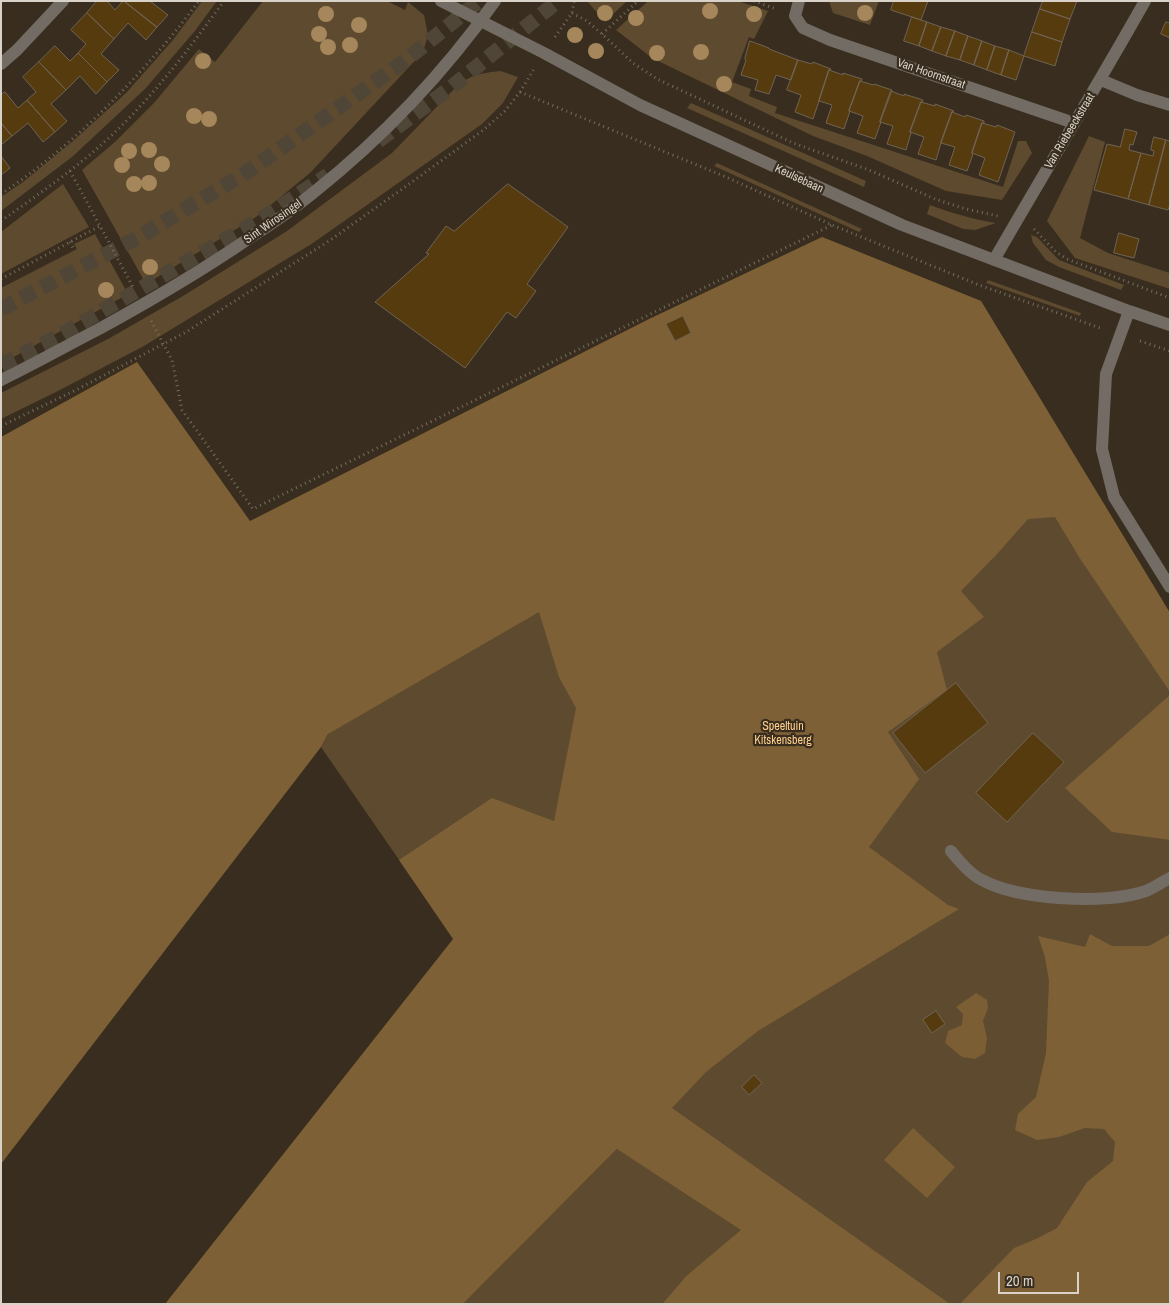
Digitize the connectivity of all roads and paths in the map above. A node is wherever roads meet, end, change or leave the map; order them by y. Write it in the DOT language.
graph roads {
  1 [pos="63,1"];
  2 [pos="199,1"];
  3 [pos="224,1"];
  4 [pos="441,1"];
  5 [pos="495,1"];
  6 [pos="574,1"];
  7 [pos="638,1"];
  8 [pos="799,1"];
  9 [pos="1145,1"];
  10 [pos="481,21"];
  11 [pos="602,34"];
  12 [pos="1,64"];
  13 [pos="1101,80"];
  14 [pos="1170,105"];
  15 [pos="1074,123"];
  16 [pos="70,171"];
  17 [pos="1,194"];
  18 [pos="1,221"];
  19 [pos="1017,221"];
  20 [pos="832,225"];
  21 [pos="100,226"];
  22 [pos="70,242"];
  23 [pos="74,250"];
  24 [pos="994,260"];
  25 [pos="1,279"];
  26 [pos="1170,298"];
  27 [pos="142,305"];
  28 [pos="1129,311"];
  29 [pos="1170,325"];
  30 [pos="1121,335"];
  31 [pos="163,344"];
  32 [pos="1170,351"];
  33 [pos="1,380"];
  34 [pos="1,426"];
  35 [pos="1170,587"];
  36 [pos="951,852"];
  37 [pos="1170,878"];
  1 -- 12 [label="street"];
  2 -- 17 [label="path"];
  3 -- 16 [label="path"];
  4 -- 10 [label="street, Keulsebaan"];
  5 -- 10 [label="street, Sint Wirosingel"];
  6 -- 11 [label="path"];
  7 -- 11 [label="path"];
  8 -- 15 [label="street, Van Hoornstraat"];
  9 -- 13 [label="street, Van Riebeeckstraat"];
  10 -- 24 [label="street, Keulsebaan"];
  10 -- 27 [label="street, Sint Wirosingel"];
  11 -- 19 [label="path"];
  13 -- 14 [label="street"];
  13 -- 15 [label="street, Van Riebeeckstraat"];
  15 -- 19 [label="street, Van Riebeeckstraat"];
  16 -- 18 [label="path"];
  16 -- 21 [label="path"];
  19 -- 24 [label="street, Van Riebeeckstraat"];
  19 -- 26 [label="path"];
  20 -- 30 [label="path"];
  20 -- 31 [label="path"];
  20 -- 31 [label="path"];
  21 -- 22 [label="path"];
  21 -- 27 [label="path"];
  22 -- 23 [label="path"];
  22 -- 25 [label="path"];
  24 -- 28 [label="street, Keulsebaan"];
  27 -- 31 [label="path"];
  27 -- 33 [label="street, Sint Wirosingel"];
  28 -- 29 [label="street, Keulsebaan"];
  28 -- 30 [label="street"];
  30 -- 32 [label="path"];
  30 -- 35 [label="street"];
  31 -- 34 [label="path"];
  36 -- 37 [label="street"];
}
